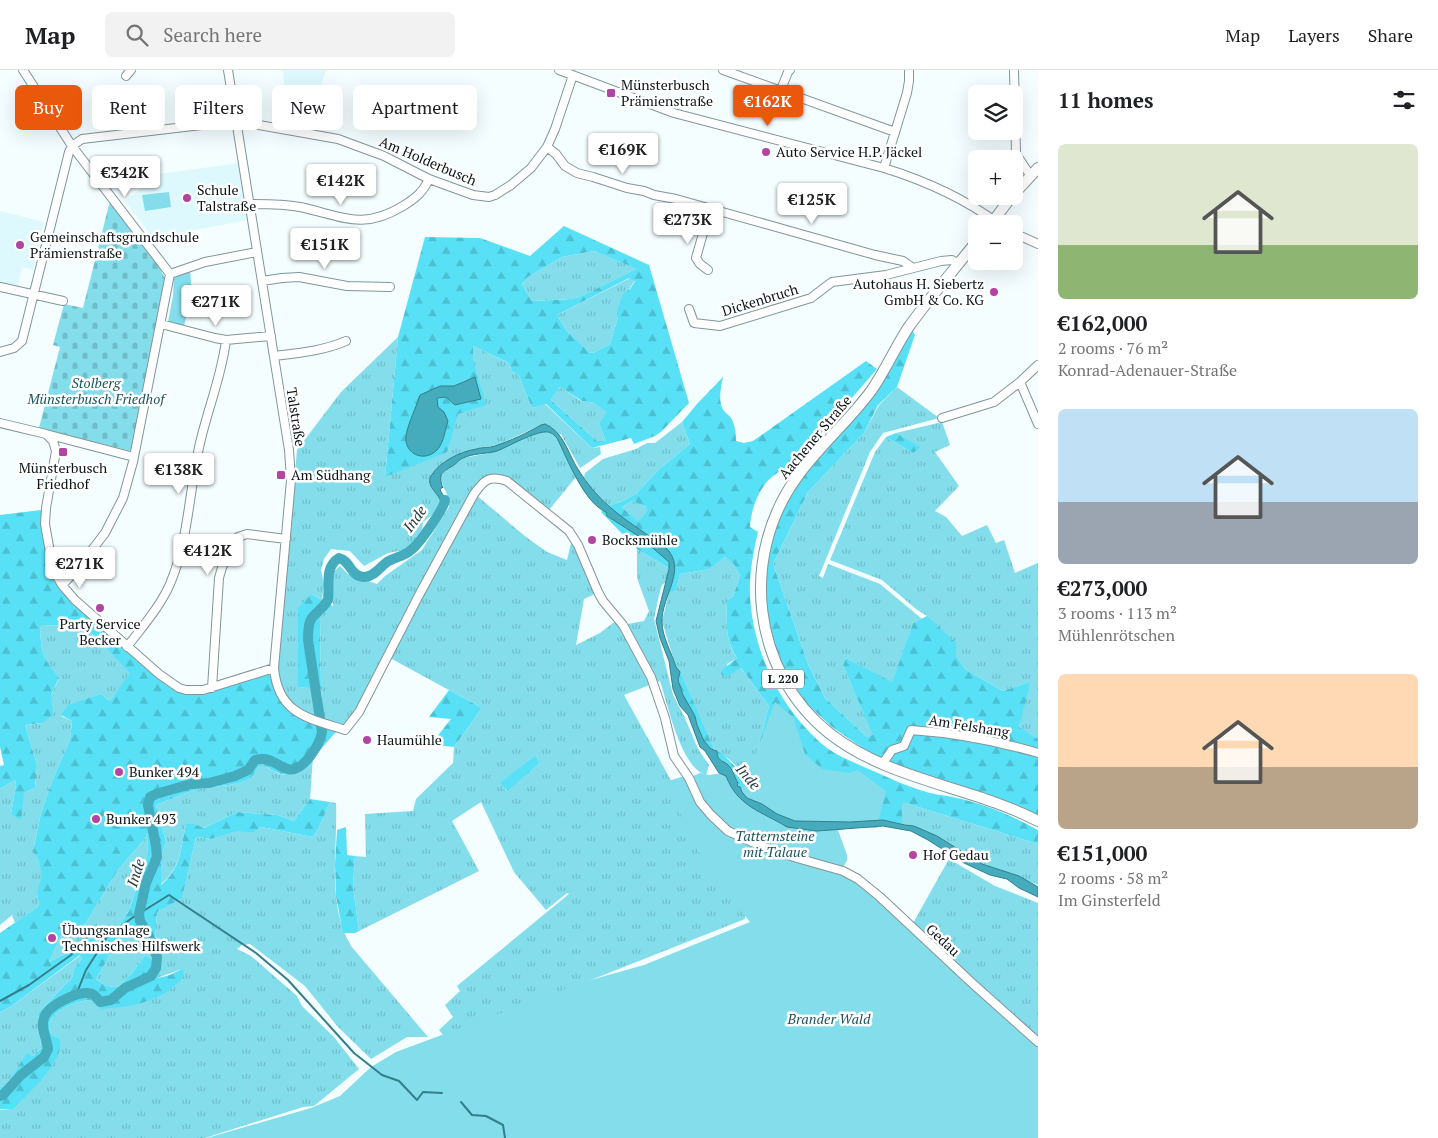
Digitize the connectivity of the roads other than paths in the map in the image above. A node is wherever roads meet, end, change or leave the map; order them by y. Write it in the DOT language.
graph roads {
  1 [pos="23,70"];
  2 [pos="228,70"];
  3 [pos="559,70"];
  4 [pos="723,70"];
  5 [pos="790,70"];
  6 [pos="909,70"];
  7 [pos="1014,70"];
  8 [pos="579,74"];
  9 [pos="230,85"];
  10 [pos="780,92"];
  11 [pos="175,128"];
  12 [pos="238,130"];
  13 [pos="289,130"];
  14 [pos="895,132"];
  15 [pos="72,146"];
  16 [pos="547,146"];
  17 [pos="884,168"];
  18 [pos="1034,172"];
  19 [pos="429,179"];
  20 [pos="1023,184"];
  21 [pos="250,204"];
  22 [pos="710,209"];
  23 [pos="984,215"];
  24 [pos="1023,237"];
  25 [pos="1038,244"];
  26 [pos="257,252"];
  27 [pos="968,252"];
  28 [pos="959,264"];
  29 [pos="913,268"];
  30 [pos="708,270"];
  31 [pos="170,274"];
  32 [pos="262,281"];
  33 [pos="390,286"];
  34 [pos="0,287"];
  35 [pos="34,295"];
  36 [pos="63,301"];
  37 [pos="689,309"];
  38 [pos="161,324"];
  39 [pos="271,336"];
  40 [pos="226,340"];
  41 [pos="346,341"];
  42 [pos="0,352"];
  43 [pos="274,356"];
  44 [pos="1038,365"];
  45 [pos="1020,382"];
  46 [pos="942,418"];
  47 [pos="0,423"];
  48 [pos="1038,424"];
  49 [pos="46,434"];
  50 [pos="134,457"];
  51 [pos="286,539"];
  52 [pos="62,585"];
  53 [pos="127,647"];
  54 [pos="274,668"];
  55 [pos="212,688"];
  56 [pos="1038,753"];
  57 [pos="882,764"];
  58 [pos="1038,821"];
  59 [pos="826,866"];
  60 [pos="1038,1042"];
  1 -- 15 [label="street"];
  2 -- 9 [label="street, Talstraße"];
  3 -- 8 [label="street"];
  4 -- 10 [label="street"];
  5 -- 10 [label="street"];
  6 -- 14 [label="street"];
  7 -- 18 [label="street"];
  8 -- 16 [label="street, Am Holderbusch"];
  8 -- 17 [label="street"];
  10 -- 14 [label="street"];
  11 -- 15 [label="street, Am Holderbusch"];
  12 -- 21 [label="street, Talstraße"];
  13 -- 19 [label="street, Am Holderbusch"];
  14 -- 17 [label="street"];
  15 -- 31 [label="street"];
  15 -- 35 [label="street"];
  16 -- 19 [label="street, Am Holderbusch"];
  16 -- 22 [label="street"];
  17 -- 23 [label="street"];
  18 -- 20 [label="main road"];
  19 -- 21 [label="street"];
  21 -- 26 [label="street, Talstraße"];
  22 -- 29 [label="street"];
  22 -- 30 [label="street"];
  24 -- 25 [label="street"];
  26 -- 31 [label="street"];
  26 -- 32 [label="street, Talstraße"];
  27 -- 28 [label="main road, Aachener Straße / L 220"];
  28 -- 29 [label="street, Dickenbruch"];
  28 -- 57 [label="main road, Aachener Straße / L 220"];
  29 -- 37 [label="street, Dickenbruch"];
  31 -- 38 [label="street"];
  32 -- 33 [label="street"];
  32 -- 39 [label="street, Talstraße"];
  34 -- 35 [label="street"];
  35 -- 36 [label="street"];
  35 -- 42 [label="street"];
  38 -- 40 [label="street"];
  38 -- 50 [label="street"];
  39 -- 40 [label="street"];
  39 -- 43 [label="street, Talstraße"];
  40 -- 53 [label="street"];
  41 -- 43 [label="street"];
  43 -- 51 [label="street, Talstraße"];
  44 -- 45 [label="street"];
  45 -- 46 [label="street"];
  45 -- 48 [label="street"];
  47 -- 49 [label="street"];
  49 -- 50 [label="street"];
  49 -- 52 [label="street"];
  50 -- 52 [label="street"];
  51 -- 54 [label="street, Talstraße"];
  51 -- 55 [label="street"];
  52 -- 53 [label="street"];
  53 -- 55 [label="street"];
  54 -- 55 [label="street"];
  54 -- 59 [label="street, Talstraße"];
  56 -- 57 [label="street, Am Felshang"];
  57 -- 58 [label="main road, Aachener Straße / L 220"];
  59 -- 60 [label="street, Gedau"];
}
